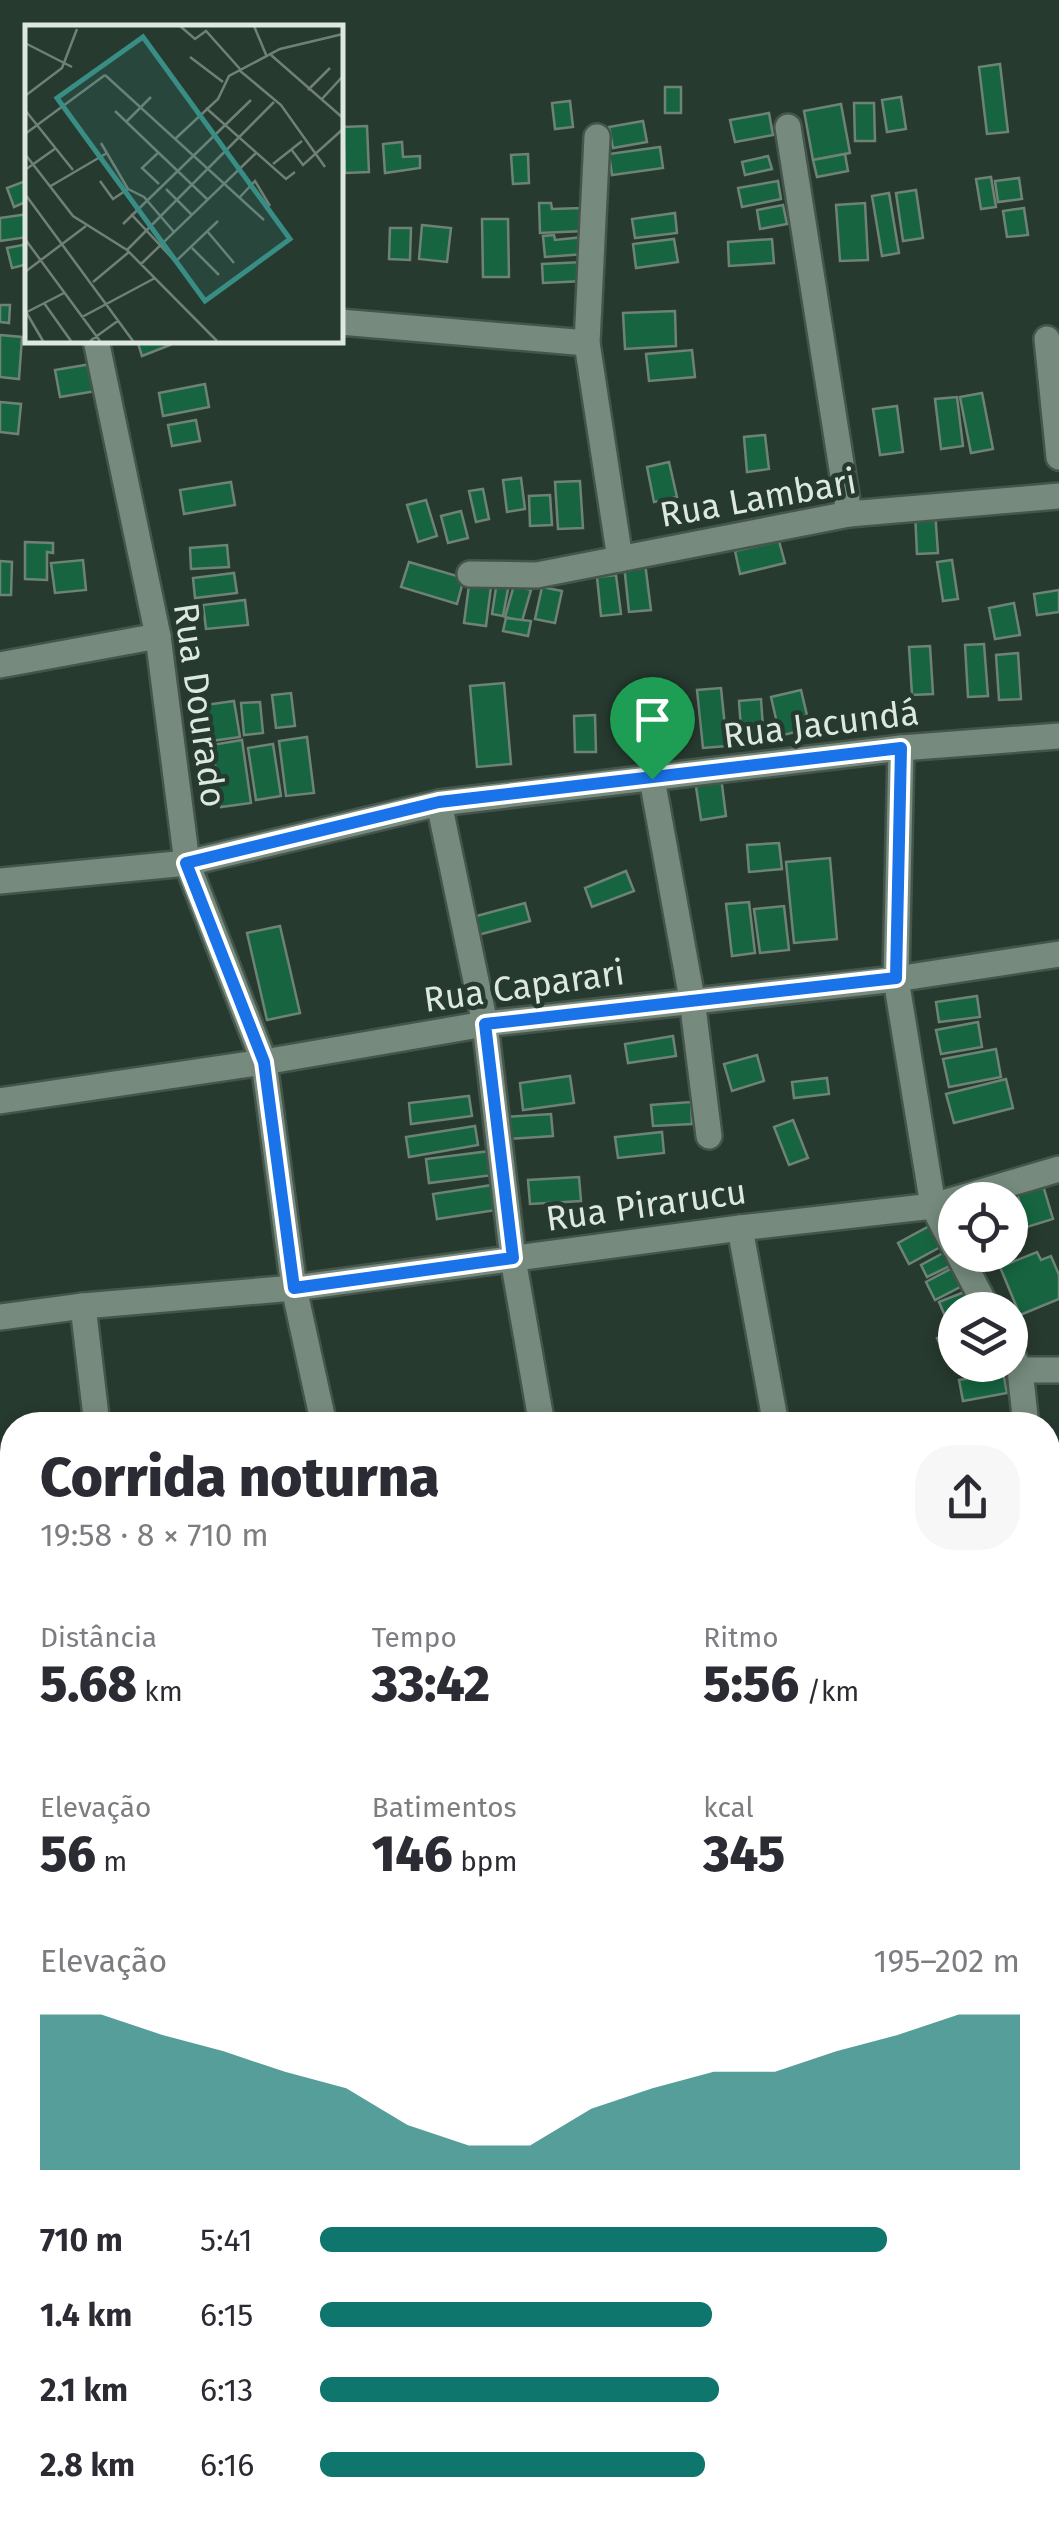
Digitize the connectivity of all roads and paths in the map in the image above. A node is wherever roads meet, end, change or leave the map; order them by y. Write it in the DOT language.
graph roads {
  1 [pos="788,126"];
  2 [pos="597,137"];
  3 [pos="342,322"];
  4 [pos="1046,338"];
  5 [pos="96,342"];
  6 [pos="587,343"];
  7 [pos="1059,457"];
  8 [pos="1059,496"];
  9 [pos="849,514"];
  10 [pos="620,559"];
  11 [pos="470,574"];
  12 [pos="158,636"];
  13 [pos="0,665"];
  14 [pos="1059,736"];
  15 [pos="901,748"];
  16 [pos="652,779"];
  17 [pos="439,802"];
  18 [pos="186,863"];
  19 [pos="0,881"];
  20 [pos="1059,954"];
  21 [pos="896,978"];
  22 [pos="692,999"];
  23 [pos="485,1024"];
  24 [pos="264,1062"];
  25 [pos="0,1102"];
  26 [pos="709,1136"];
  27 [pos="1059,1169"];
  28 [pos="932,1206"];
  29 [pos="938,1217"];
  30 [pos="740,1228"];
  31 [pos="513,1258"];
  32 [pos="294,1288"];
  33 [pos="83,1306"];
  34 [pos="0,1317"];
  35 [pos="1028,1364"];
  36 [pos="1059,1370"];
  37 [pos="1019,1382"];
  38 [pos="95,1412"];
  39 [pos="321,1412"];
  40 [pos="540,1412"];
  41 [pos="774,1412"];
  42 [pos="1024,1412"];
  1 -- 9 [label="street"];
  2 -- 6 [label="street"];
  3 -- 6 [label="street"];
  4 -- 7 [label="street"];
  5 -- 12 [label="street, Rua Dourado"];
  6 -- 10 [label="street"];
  8 -- 9 [label="street, Rua Lambari"];
  9 -- 10 [label="street, Rua Lambari"];
  10 -- 11 [label="street, Rua Lambari"];
  12 -- 13 [label="street"];
  12 -- 18 [label="street, Rua Dourado"];
  14 -- 15 [label="street, Rua Jacundá"];
  15 -- 16 [label="street, Rua Jacundá"];
  15 -- 21 [label="street"];
  16 -- 17 [label="street, Rua Jacundá"];
  16 -- 22 [label="street"];
  17 -- 18 [label="street, Rua Jacundá"];
  17 -- 23 [label="street"];
  18 -- 19 [label="street, Rua Jacundá"];
  18 -- 24 [label="street, Rua Dourado"];
  20 -- 21 [label="street, Rua Caparari"];
  21 -- 22 [label="street, Rua Caparari"];
  21 -- 28 [label="street"];
  22 -- 23 [label="street, Rua Caparari"];
  22 -- 26 [label="street"];
  23 -- 24 [label="street, Rua Caparari"];
  23 -- 31 [label="street"];
  24 -- 25 [label="street, Rua Caparari"];
  24 -- 32 [label="street, Rua Dourado"];
  27 -- 28 [label="street, Rua Pirarucu"];
  28 -- 29 [label="street"];
  28 -- 30 [label="street, Rua Pirarucu"];
  30 -- 31 [label="street, Rua Pirarucu"];
  30 -- 41 [label="street"];
  31 -- 32 [label="street, Rua Pirarucu"];
  31 -- 40 [label="street"];
  32 -- 33 [label="street, Rua Pirarucu"];
  32 -- 39 [label="street, Rua Dourado"];
  33 -- 34 [label="street, Rua Pirarucu"];
  33 -- 38 [label="street"];
  35 -- 36 [label="street"];
  37 -- 42 [label="street"];
}
